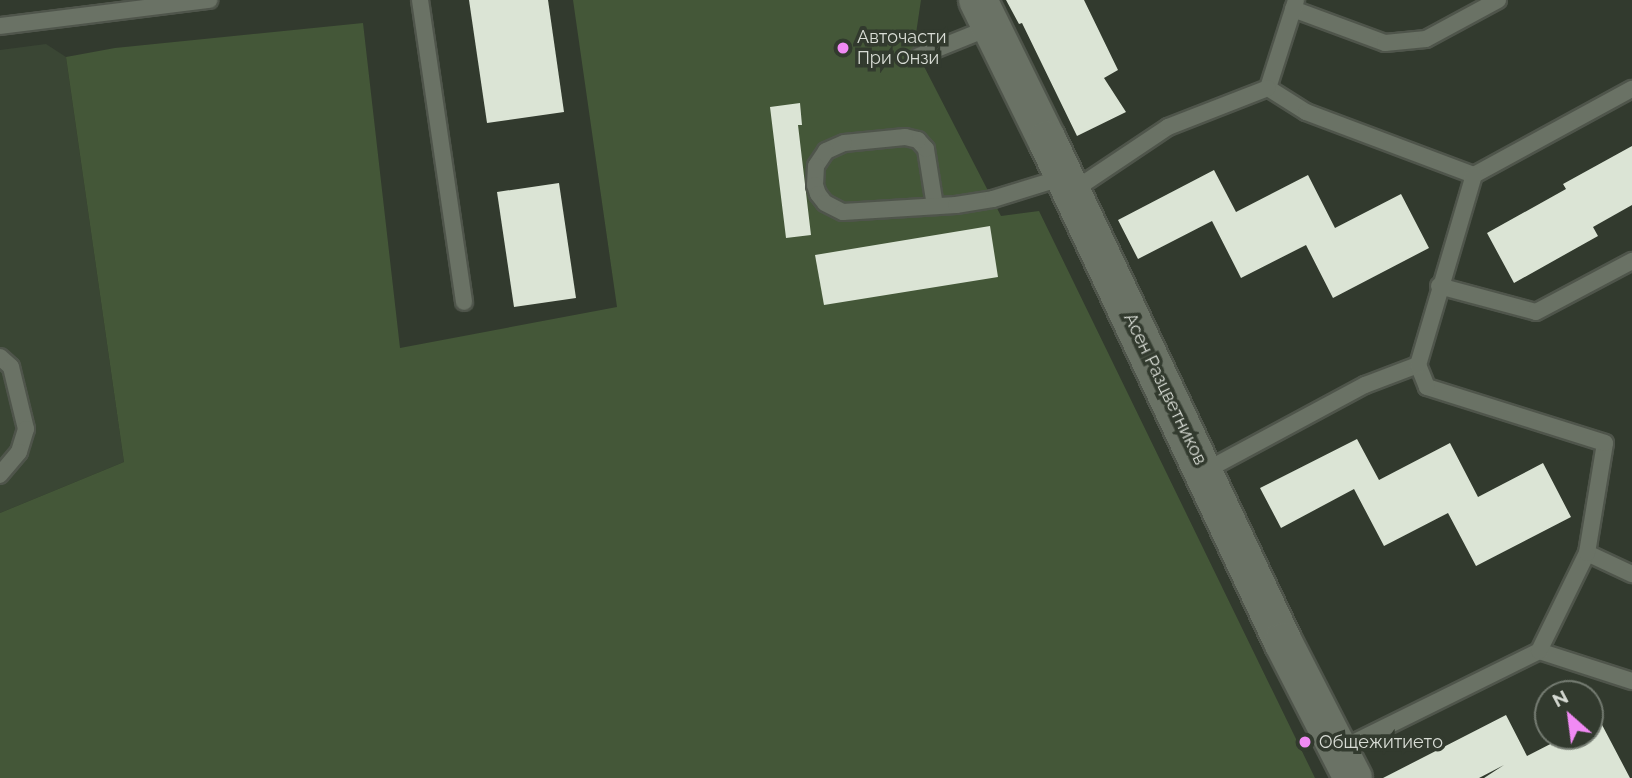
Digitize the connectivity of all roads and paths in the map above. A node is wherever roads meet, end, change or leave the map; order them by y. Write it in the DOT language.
graph roads {
  1 [pos="209,0"];
  2 [pos="420,0"];
  3 [pos="1499,0"];
  4 [pos="1294,5"];
  5 [pos="984,14"];
  6 [pos="0,26"];
  7 [pos="919,56"];
  8 [pos="1268,88"];
  9 [pos="1632,89"];
  10 [pos="1475,175"];
  11 [pos="1067,185"];
  12 [pos="935,206"];
  13 [pos="1632,261"];
  14 [pos="1439,286"];
  15 [pos="464,302"];
  16 [pos="0,357"];
  17 [pos="1418,365"];
  18 [pos="1205,471"];
  19 [pos="0,475"];
  20 [pos="1587,553"];
  21 [pos="1632,573"];
  22 [pos="1539,651"];
  23 [pos="1632,681"];
  24 [pos="1346,764"];
  1 -- 6 [label="lane"];
  2 -- 15 [label="lane"];
  3 -- 4 [label="lane"];
  4 -- 8 [label="lane"];
  5 -- 7 [label="lane"];
  5 -- 11 [label="street, Асен Разцветников"];
  8 -- 10 [label="lane"];
  8 -- 11 [label="lane"];
  9 -- 10 [label="lane"];
  10 -- 14 [label="lane"];
  11 -- 12 [label="lane"];
  11 -- 18 [label="street, Асен Разцветников"];
  12 -- 12 [label="lane"];
  13 -- 14 [label="lane"];
  14 -- 17 [label="lane"];
  16 -- 19 [label="lane"];
  17 -- 18 [label="lane"];
  17 -- 20 [label="lane"];
  18 -- 24 [label="street, Асен Разцветников"];
  20 -- 21 [label="lane"];
  20 -- 22 [label="lane"];
  22 -- 23 [label="lane"];
  22 -- 24 [label="lane"];
}
